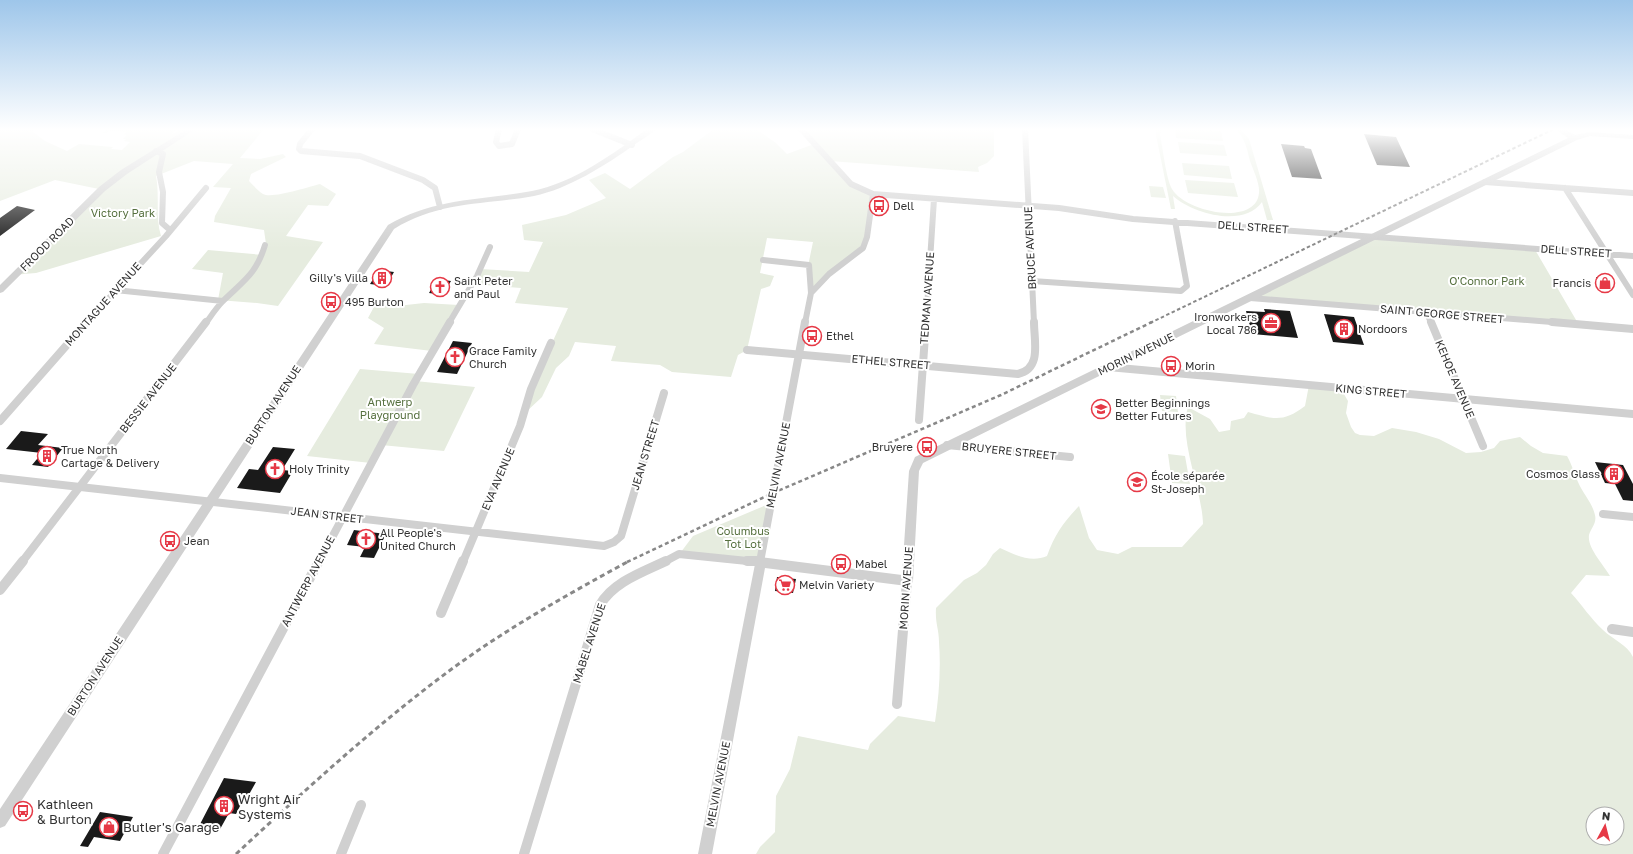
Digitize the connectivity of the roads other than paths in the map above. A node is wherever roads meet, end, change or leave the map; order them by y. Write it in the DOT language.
graph roads {
  1 [pos="129,169"];
  2 [pos="161,169"];
  3 [pos="394,169"];
  4 [pos="593,169"];
  5 [pos="837,169"];
  6 [pos="1027,169"];
  7 [pos="1512,169"];
  8 [pos="1485,182"];
  9 [pos="206,188"];
  10 [pos="1565,188"];
  11 [pos="1633,193"];
  12 [pos="873,194"];
  13 [pos="934,199"];
  14 [pos="1028,206"];
  15 [pos="440,207"];
  16 [pos="1175,222"];
  17 [pos="170,230"];
  18 [pos="1378,235"];
  19 [pos="265,245"];
  20 [pos="490,247"];
  21 [pos="1607,254"];
  22 [pos="1633,256"];
  23 [pos="763,260"];
  24 [pos="1032,281"];
  25 [pos="0,290"];
  26 [pos="115,290"];
  27 [pos="811,293"];
  28 [pos="1633,295"];
  29 [pos="1250,298"];
  30 [pos="223,301"];
  31 [pos="1427,312"];
  32 [pos="1633,329"];
  33 [pos="551,343"];
  34 [pos="747,350"];
  35 [pos="800,353"];
  36 [pos="923,365"];
  37 [pos="1033,367"];
  38 [pos="1108,367"];
  39 [pos="664,393"];
  40 [pos="1464,399"];
  41 [pos="1633,414"];
  42 [pos="919,420"];
  43 [pos="0,421"];
  44 [pos="948,445"];
  45 [pos="1483,446"];
  46 [pos="1070,458"];
  47 [pos="0,478"];
  48 [pos="80,486"];
  49 [pos="209,501"];
  50 [pos="1603,514"];
  51 [pos="343,516"];
  52 [pos="1633,517"];
  53 [pos="476,532"];
  54 [pos="760,562"];
  55 [pos="907,581"];
  56 [pos="0,590"];
  57 [pos="441,613"];
  58 [pos="1612,629"];
  59 [pos="1633,632"];
  60 [pos="897,704"];
  61 [pos="361,805"];
  62 [pos="0,821"];
  63 [pos="163,854"];
  64 [pos="341,854"];
  65 [pos="524,854"];
  66 [pos="705,854"];
  1 -- 25 [label="street, FROOD ROAD"];
  2 -- 17 [label="street"];
  3 -- 15 [label="street"];
  4 -- 15 [label="street, BURTON AVENUE"];
  5 -- 12 [label="street, DELL STREET"];
  6 -- 14 [label="street, BRUCE AVENUE"];
  7 -- 8 [label="street, MORIN AVENUE"];
  8 -- 10 [label="street"];
  8 -- 18 [label="street, MORIN AVENUE"];
  9 -- 17 [label="street, MONTAGUE AVENUE"];
  10 -- 11 [label="street"];
  10 -- 21 [label="street"];
  12 -- 13 [label="street, DELL STREET"];
  12 -- 27 [label="street"];
  13 -- 14 [label="street, DELL STREET"];
  13 -- 36 [label="street, TEDMAN AVENUE"];
  14 -- 16 [label="street, DELL STREET"];
  14 -- 24 [label="street, BRUCE AVENUE"];
  15 -- 49 [label="street, BURTON AVENUE"];
  16 -- 18 [label="street, DELL STREET"];
  16 -- 24 [label="street"];
  17 -- 26 [label="street, MONTAGUE AVENUE"];
  18 -- 21 [label="street, DELL STREET"];
  18 -- 29 [label="street, MORIN AVENUE"];
  19 -- 30 [label="street, BESSIE AVENUE"];
  20 -- 51 [label="street, ANTWERP AVENUE"];
  21 -- 22 [label="street, DELL STREET"];
  21 -- 28 [label="street"];
  23 -- 27 [label="street, MELVIN AVENUE"];
  24 -- 37 [label="street, BRUCE AVENUE"];
  26 -- 30 [label="street"];
  26 -- 43 [label="street, MONTAGUE AVENUE"];
  27 -- 35 [label="street, MELVIN AVENUE"];
  29 -- 31 [label="street, SAINT GEORGE STREET"];
  29 -- 38 [label="street, MORIN AVENUE"];
  30 -- 48 [label="street, BESSIE AVENUE"];
  31 -- 32 [label="street, SAINT GEORGE STREET"];
  31 -- 40 [label="street, KEHOE AVENUE"];
  33 -- 53 [label="street, EVA AVENUE"];
  34 -- 35 [label="street, ETHEL STREET"];
  35 -- 36 [label="street, ETHEL STREET"];
  35 -- 54 [label="street, MELVIN AVENUE"];
  36 -- 37 [label="street, ETHEL STREET"];
  36 -- 42 [label="street, TEDMAN AVENUE"];
  38 -- 40 [label="street, KING STREET"];
  38 -- 44 [label="street, MORIN AVENUE"];
  39 -- 53 [label="street, JEAN STREET"];
  40 -- 41 [label="street, KING STREET"];
  40 -- 45 [label="street, KEHOE AVENUE"];
  44 -- 46 [label="street, BRUYERE STREET"];
  44 -- 55 [label="street, MORIN AVENUE"];
  47 -- 48 [label="street, JEAN STREET"];
  48 -- 49 [label="street, JEAN STREET"];
  48 -- 56 [label="street, BESSIE AVENUE"];
  49 -- 51 [label="street, JEAN STREET"];
  49 -- 62 [label="street, BURTON AVENUE"];
  50 -- 52 [label="street"];
  51 -- 53 [label="street, JEAN STREET"];
  51 -- 63 [label="street, ANTWERP AVENUE"];
  53 -- 57 [label="street, EVA AVENUE"];
  54 -- 55 [label="street, MABEL AVENUE"];
  54 -- 65 [label="street, MABEL AVENUE"];
  54 -- 66 [label="street, MELVIN AVENUE"];
  55 -- 60 [label="street, MORIN AVENUE"];
  58 -- 59 [label="street"];
  61 -- 64 [label="street"];
}
